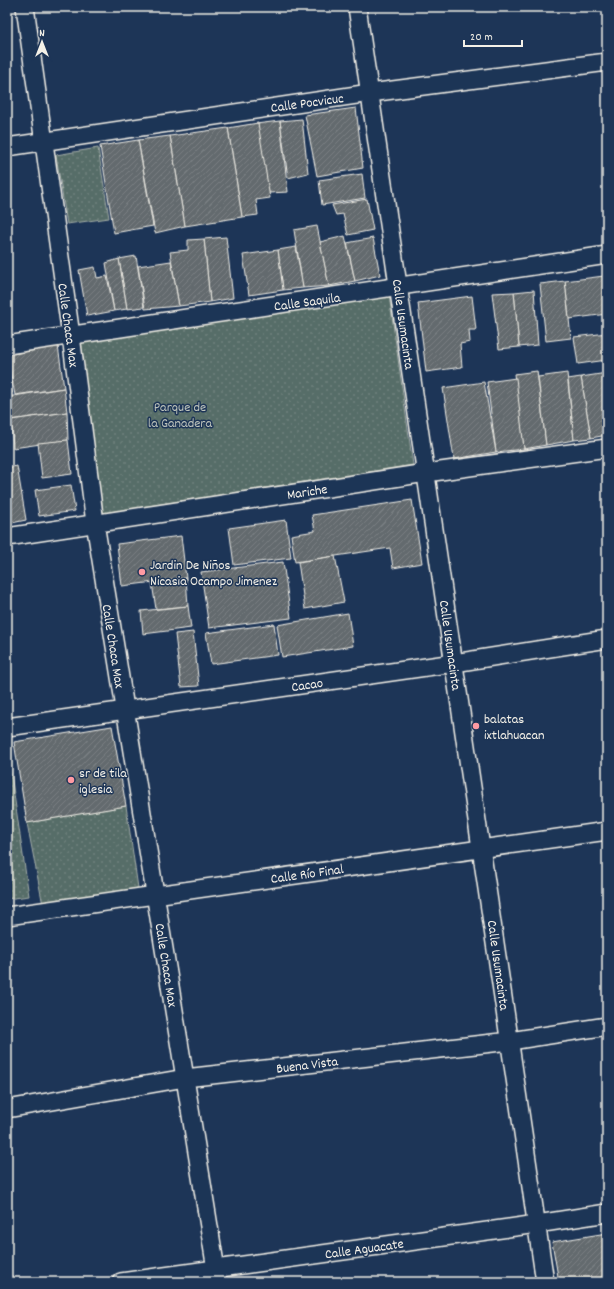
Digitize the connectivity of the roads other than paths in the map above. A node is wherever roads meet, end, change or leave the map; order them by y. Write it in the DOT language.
graph roads {
  1 [pos="25,7"];
  2 [pos="358,7"];
  3 [pos="607,62"];
  4 [pos="370,93"];
  5 [pos="43,141"];
  6 [pos="7,147"];
  7 [pos="607,255"];
  8 [pos="399,287"];
  9 [pos="71,336"];
  10 [pos="7,345"];
  11 [pos="607,448"];
  12 [pos="426,473"];
  13 [pos="95,523"];
  14 [pos="7,537"];
  15 [pos="607,639"];
  16 [pos="454,663"];
  17 [pos="125,710"];
  18 [pos="7,727"];
  19 [pos="607,831"];
  20 [pos="481,849"];
  21 [pos="156,895"];
  22 [pos="7,916"];
  23 [pos="607,1026"];
  24 [pos="510,1041"];
  25 [pos="185,1078"];
  26 [pos="7,1109"];
  27 [pos="607,1213"];
  28 [pos="537,1224"];
  29 [pos="217,1275"];
  30 [pos="121,1282"];
  31 [pos="545,1282"];
  1 -- 5 [label="street, Calle Chaca Max"];
  2 -- 4 [label="street, Calle Usumacinta"];
  3 -- 4 [label="street, Calle Pocvicuc"];
  4 -- 5 [label="street, Calle Pocvicuc"];
  4 -- 8 [label="street, Calle Usumacinta"];
  5 -- 6 [label="street, Calle Pocvicuc"];
  5 -- 9 [label="street, Calle Chaca Max"];
  7 -- 8 [label="street, Calle Saquila"];
  8 -- 9 [label="street, Calle Saquila"];
  8 -- 12 [label="street, Calle Usumacinta"];
  9 -- 10 [label="street, Calle Saquila"];
  9 -- 13 [label="street, Calle Chaca Max"];
  11 -- 12 [label="street, Mariche"];
  12 -- 13 [label="street, Mariche"];
  12 -- 16 [label="street, Calle Usumacinta"];
  13 -- 14 [label="street, Mariche"];
  13 -- 17 [label="street, Calle Chaca Max"];
  15 -- 16 [label="street, Cacao"];
  16 -- 17 [label="street, Cacao"];
  16 -- 20 [label="street, Calle Usumacinta"];
  17 -- 18 [label="street, Cacao"];
  17 -- 21 [label="street, Calle Chaca Max"];
  19 -- 20 [label="street, Calle Río Final"];
  20 -- 21 [label="street, Calle Río Final"];
  20 -- 24 [label="street, Calle Usumacinta"];
  21 -- 22 [label="street, Calle Río Final"];
  21 -- 25 [label="street, Calle Chaca Max"];
  23 -- 24 [label="street, Buena Vista"];
  24 -- 25 [label="street, Buena Vista"];
  24 -- 28 [label="street, Calle Usumacinta"];
  25 -- 26 [label="street, Buena Vista"];
  25 -- 29 [label="street, Calle Chaca Max"];
  27 -- 28 [label="street, Calle Aguacate"];
  28 -- 29 [label="street, Calle Aguacate"];
  28 -- 31 [label="street, Calle Usumacinta"];
  29 -- 30 [label="street, Calle Aguacate"];
}
